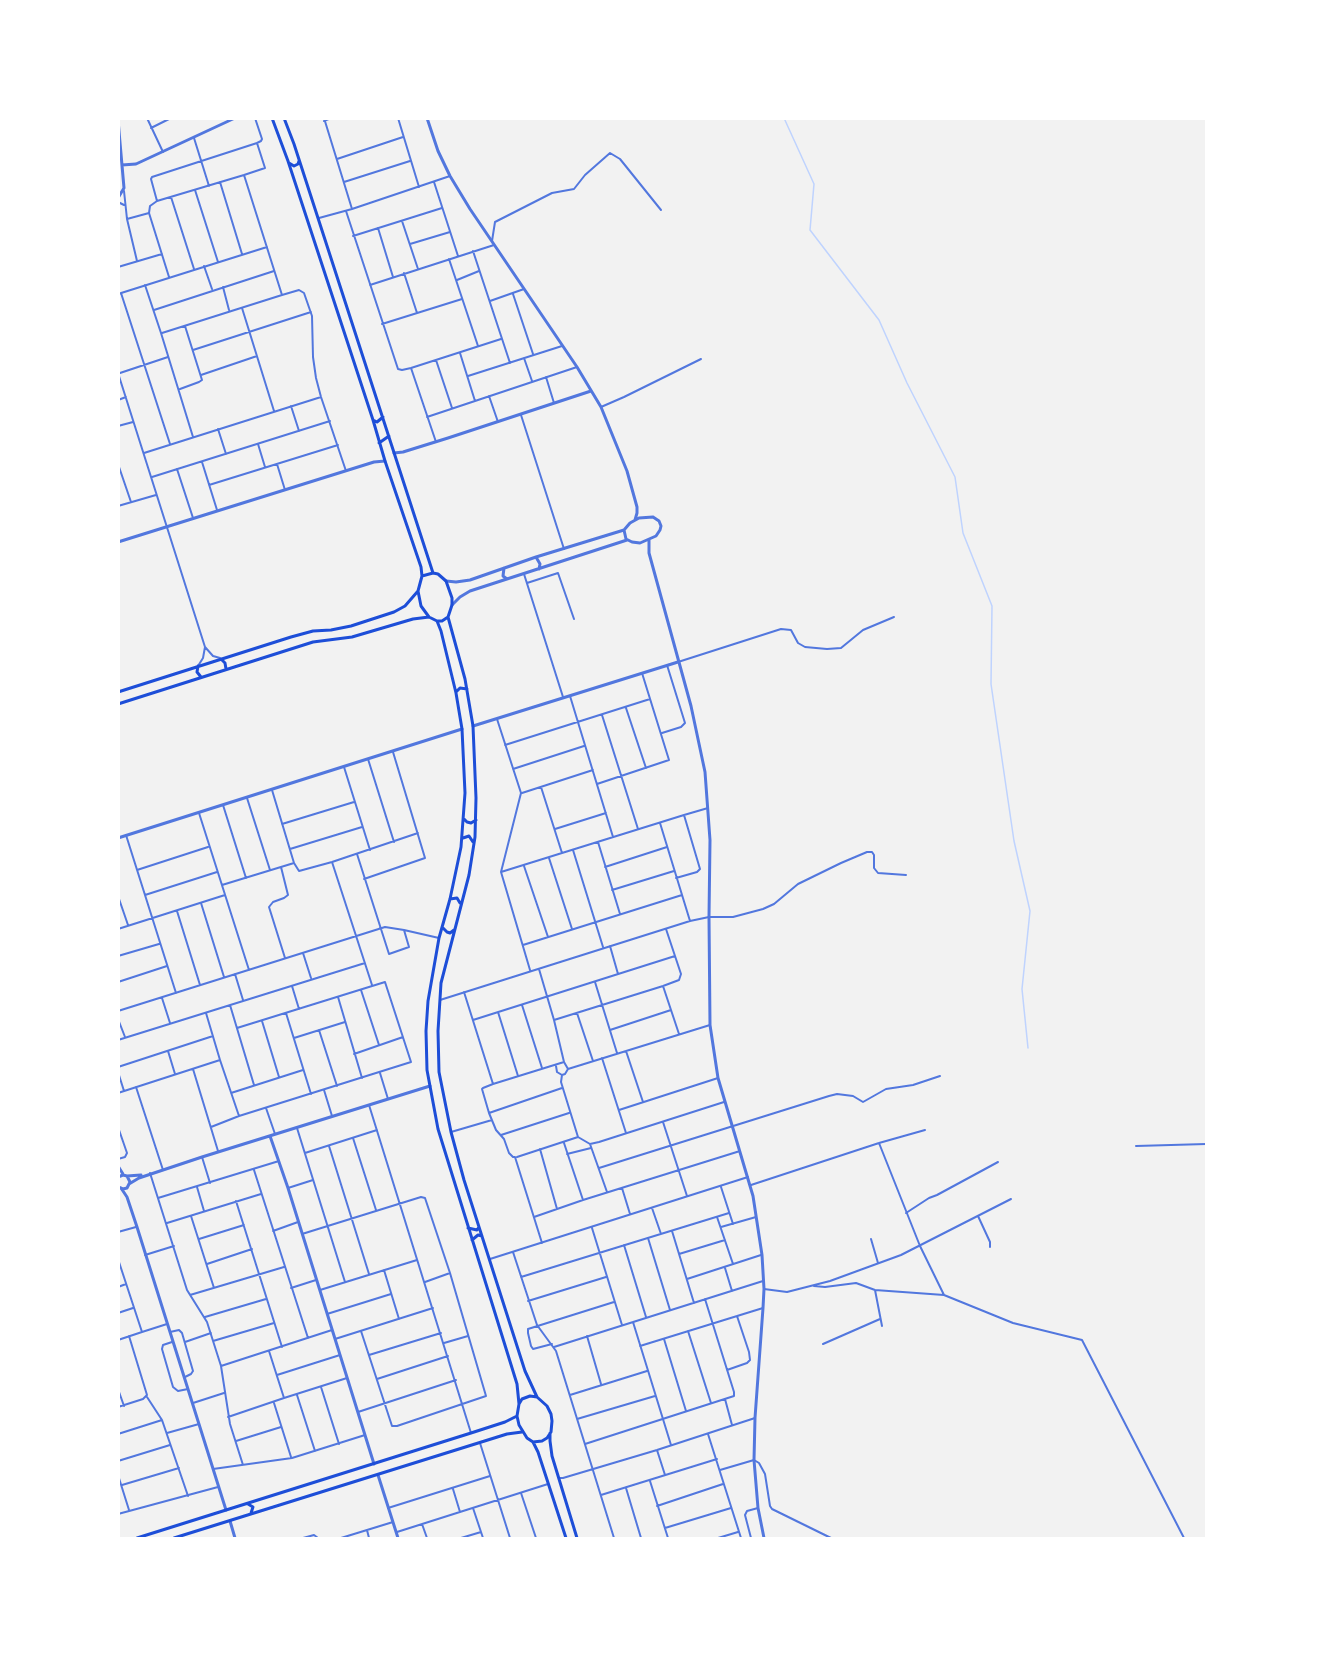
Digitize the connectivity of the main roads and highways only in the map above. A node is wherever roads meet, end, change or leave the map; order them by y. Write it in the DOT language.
graph roads {
  1 [pos="272,118"];
  2 [pos="284,118"];
  3 [pos="299,160"];
  4 [pos="288,161"];
  5 [pos="304,174"];
  6 [pos="293,178"];
  7 [pos="383,417"];
  8 [pos="373,420"];
  9 [pos="386,429"];
  10 [pos="376,431"];
  11 [pos="389,436"];
  12 [pos="379,443"];
  13 [pos="433,573"];
  14 [pos="422,576"];
  15 [pos="418,591"];
  16 [pos="448,616"];
  17 [pos="429,617"];
  18 [pos="437,621"];
  19 [pos="221,659"];
  20 [pos="198,666"];
  21 [pos="226,669"];
  22 [pos="201,677"];
  23 [pos="453,678"];
  24 [pos="465,679"];
  25 [pos="467,689"];
  26 [pos="118,692"];
  27 [pos="456,693"];
  28 [pos="118,704"];
  29 [pos="464,818"];
  30 [pos="476,820"];
  31 [pos="461,840"];
  32 [pos="474,843"];
  33 [pos="450,899"];
  34 [pos="460,905"];
  35 [pos="443,926"];
  36 [pos="454,930"];
  37 [pos="431,1069"];
  38 [pos="439,1072"];
  39 [pos="441,1139"];
  40 [pos="453,1139"];
  41 [pos="479,1224"];
  42 [pos="468,1228"];
  43 [pos="482,1236"];
  44 [pos="472,1240"];
  45 [pos="537,1397"];
  46 [pos="519,1404"];
  47 [pos="517,1416"];
  48 [pos="522,1432"];
  49 [pos="551,1432"];
  50 [pos="532,1442"];
  51 [pos="340,1475"];
  52 [pos="324,1479"];
  53 [pos="344,1485"];
  54 [pos="328,1490"];
  55 [pos="248,1504"];
  56 [pos="250,1515"];
  57 [pos="204,1517"];
  58 [pos="207,1528"];
  59 [pos="137,1539"];
  60 [pos="174,1539"];
  61 [pos="566,1539"];
  62 [pos="577,1539"];
  1 -- 4 [label="main road"];
  2 -- 3 [label="main road"];
  3 -- 4 [label="main road"];
  3 -- 5 [label="main road"];
  4 -- 6 [label="main road"];
  5 -- 6 [label="main road"];
  5 -- 7 [label="main road"];
  6 -- 8 [label="main road"];
  7 -- 8 [label="main road"];
  7 -- 9 [label="main road"];
  8 -- 10 [label="main road"];
  9 -- 10 [label="main road"];
  9 -- 11 [label="main road"];
  10 -- 12 [label="main road"];
  11 -- 12 [label="main road"];
  11 -- 13 [label="main road"];
  12 -- 14 [label="main road"];
  13 -- 14 [label="main road"];
  13 -- 16 [label="main road"];
  14 -- 15 [label="main road"];
  15 -- 17 [label="main road"];
  15 -- 19 [label="main road"];
  16 -- 18 [label="main road"];
  16 -- 24 [label="main road"];
  17 -- 18 [label="main road"];
  17 -- 21 [label="main road"];
  18 -- 23 [label="main road"];
  19 -- 20 [label="main road"];
  19 -- 21 [label="main road"];
  20 -- 22 [label="main road"];
  20 -- 26 [label="main road"];
  21 -- 22 [label="main road"];
  22 -- 28 [label="main road"];
  23 -- 24 [label="main road"];
  23 -- 27 [label="main road"];
  24 -- 25 [label="main road"];
  25 -- 27 [label="main road"];
  25 -- 30 [label="main road"];
  27 -- 29 [label="main road"];
  29 -- 30 [label="main road"];
  29 -- 31 [label="main road"];
  30 -- 32 [label="main road"];
  31 -- 32 [label="main road"];
  31 -- 33 [label="main road"];
  32 -- 34 [label="main road"];
  33 -- 34 [label="main road"];
  33 -- 35 [label="main road"];
  34 -- 36 [label="main road"];
  35 -- 36 [label="main road"];
  35 -- 37 [label="main road"];
  36 -- 38 [label="main road"];
  37 -- 38 [label="main road"];
  37 -- 39 [label="main road"];
  38 -- 40 [label="main road"];
  39 -- 40 [label="main road"];
  39 -- 42 [label="main road"];
  40 -- 41 [label="main road"];
  41 -- 42 [label="main road"];
  41 -- 43 [label="main road"];
  42 -- 44 [label="main road"];
  43 -- 44 [label="main road"];
  43 -- 45 [label="main road"];
  44 -- 46 [label="main road"];
  45 -- 46 [label="main road"];
  45 -- 49 [label="main road"];
  46 -- 47 [label="main road"];
  47 -- 48 [label="main road"];
  47 -- 51 [label="main road"];
  48 -- 50 [label="main road"];
  48 -- 53 [label="main road"];
  49 -- 50 [label="main road"];
  49 -- 62 [label="main road"];
  50 -- 61 [label="main road"];
  51 -- 52 [label="main road"];
  51 -- 53 [label="main road"];
  52 -- 54 [label="main road"];
  52 -- 55 [label="main road"];
  53 -- 54 [label="main road"];
  54 -- 56 [label="main road"];
  55 -- 56 [label="main road"];
  55 -- 57 [label="main road"];
  56 -- 58 [label="main road"];
  57 -- 58 [label="main road"];
  57 -- 59 [label="main road"];
  58 -- 60 [label="main road"];
}
